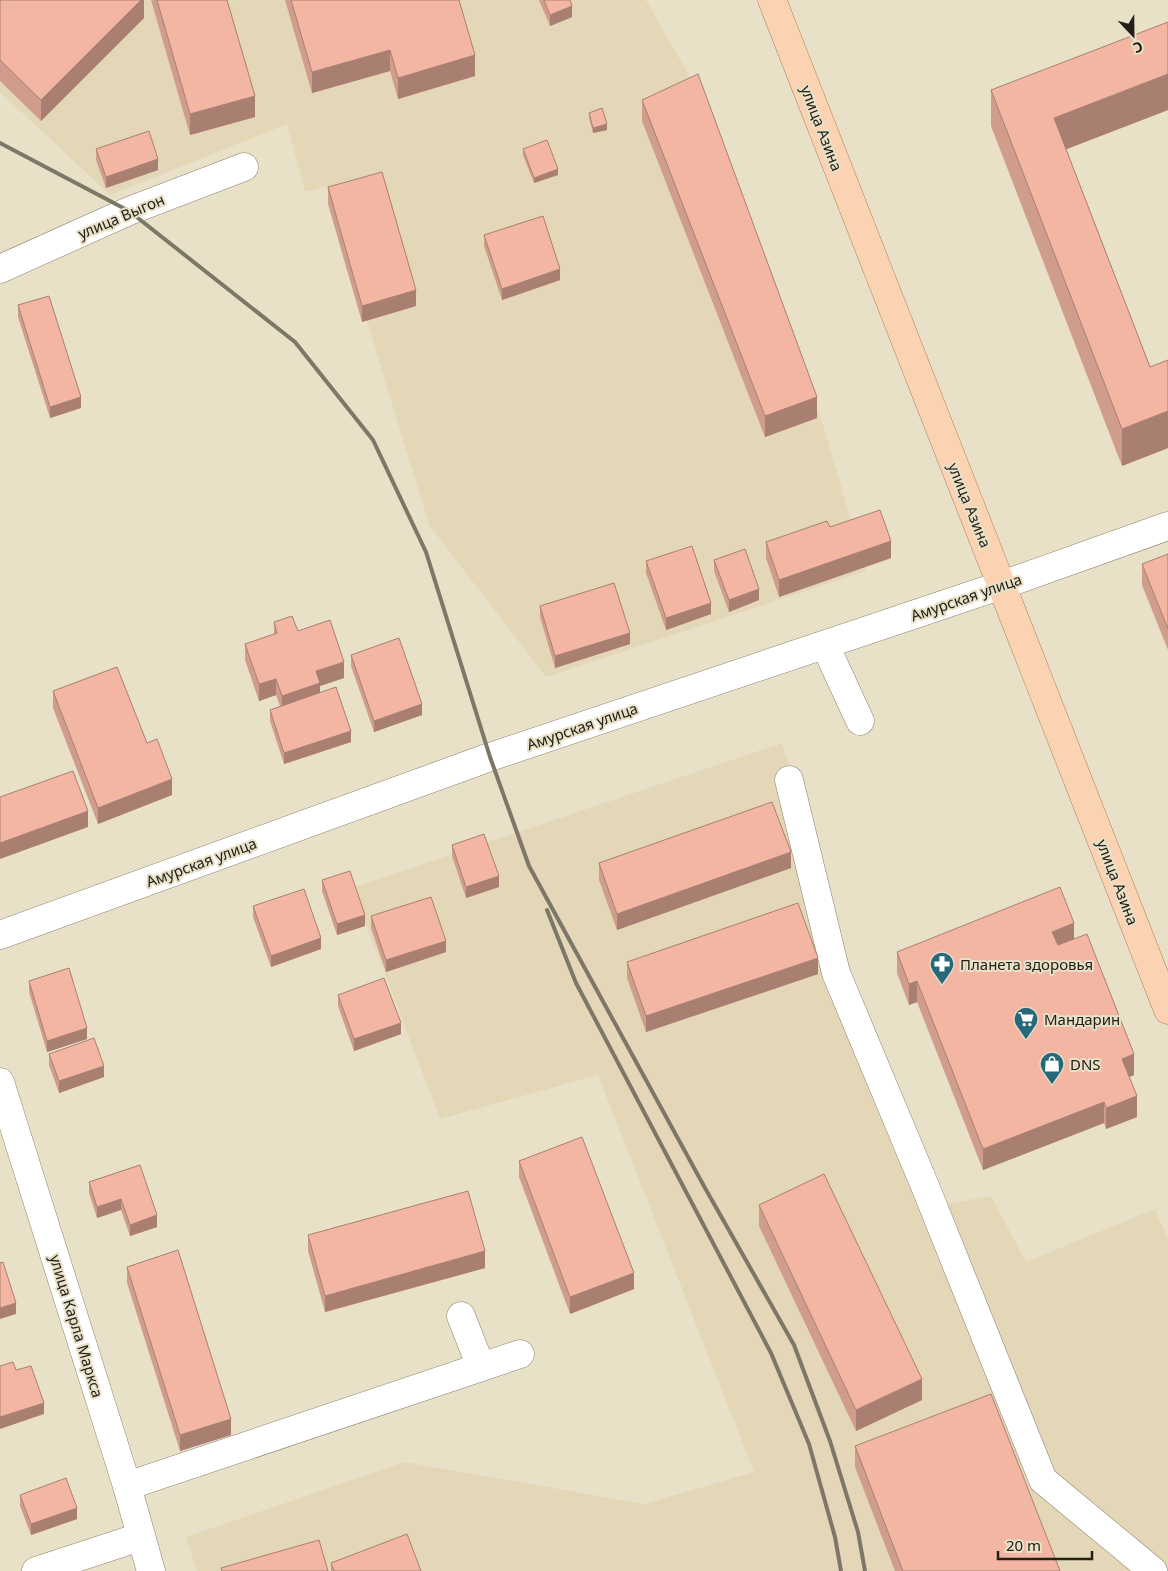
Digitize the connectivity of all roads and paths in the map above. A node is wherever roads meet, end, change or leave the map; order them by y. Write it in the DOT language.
graph roads {
  1 [pos="772,0"];
  2 [pos="244,167"];
  3 [pos="0,269"];
  4 [pos="1168,526"];
  5 [pos="1002,585"];
  6 [pos="825,645"];
  7 [pos="860,721"];
  8 [pos="789,780"];
  9 [pos="0,935"];
  10 [pos="1168,1010"];
  11 [pos="0,1082"];
  12 [pos="461,1316"];
  13 [pos="520,1354"];
  14 [pos="481,1367"];
  15 [pos="127,1486"];
  16 [pos="140,1537"];
  17 [pos="36,1571"];
  18 [pos="151,1571"];
  19 [pos="1154,1571"];
  1 -- 5 [label="main road, улица Азина"];
  2 -- 3 [label="street, улица Выгон"];
  4 -- 5 [label="street, Амурская улица"];
  5 -- 6 [label="street, Амурская улица"];
  5 -- 10 [label="main road, улица Азина"];
  6 -- 7 [label="street"];
  6 -- 9 [label="street, Амурская улица"];
  8 -- 19 [label="street"];
  11 -- 15 [label="street, улица Карла Маркса"];
  12 -- 14 [label="street"];
  13 -- 14 [label="street"];
  14 -- 15 [label="street"];
  15 -- 16 [label="street, улица Карла Маркса"];
  16 -- 17 [label="street"];
  16 -- 18 [label="street, улица Карла Маркса"];
}
